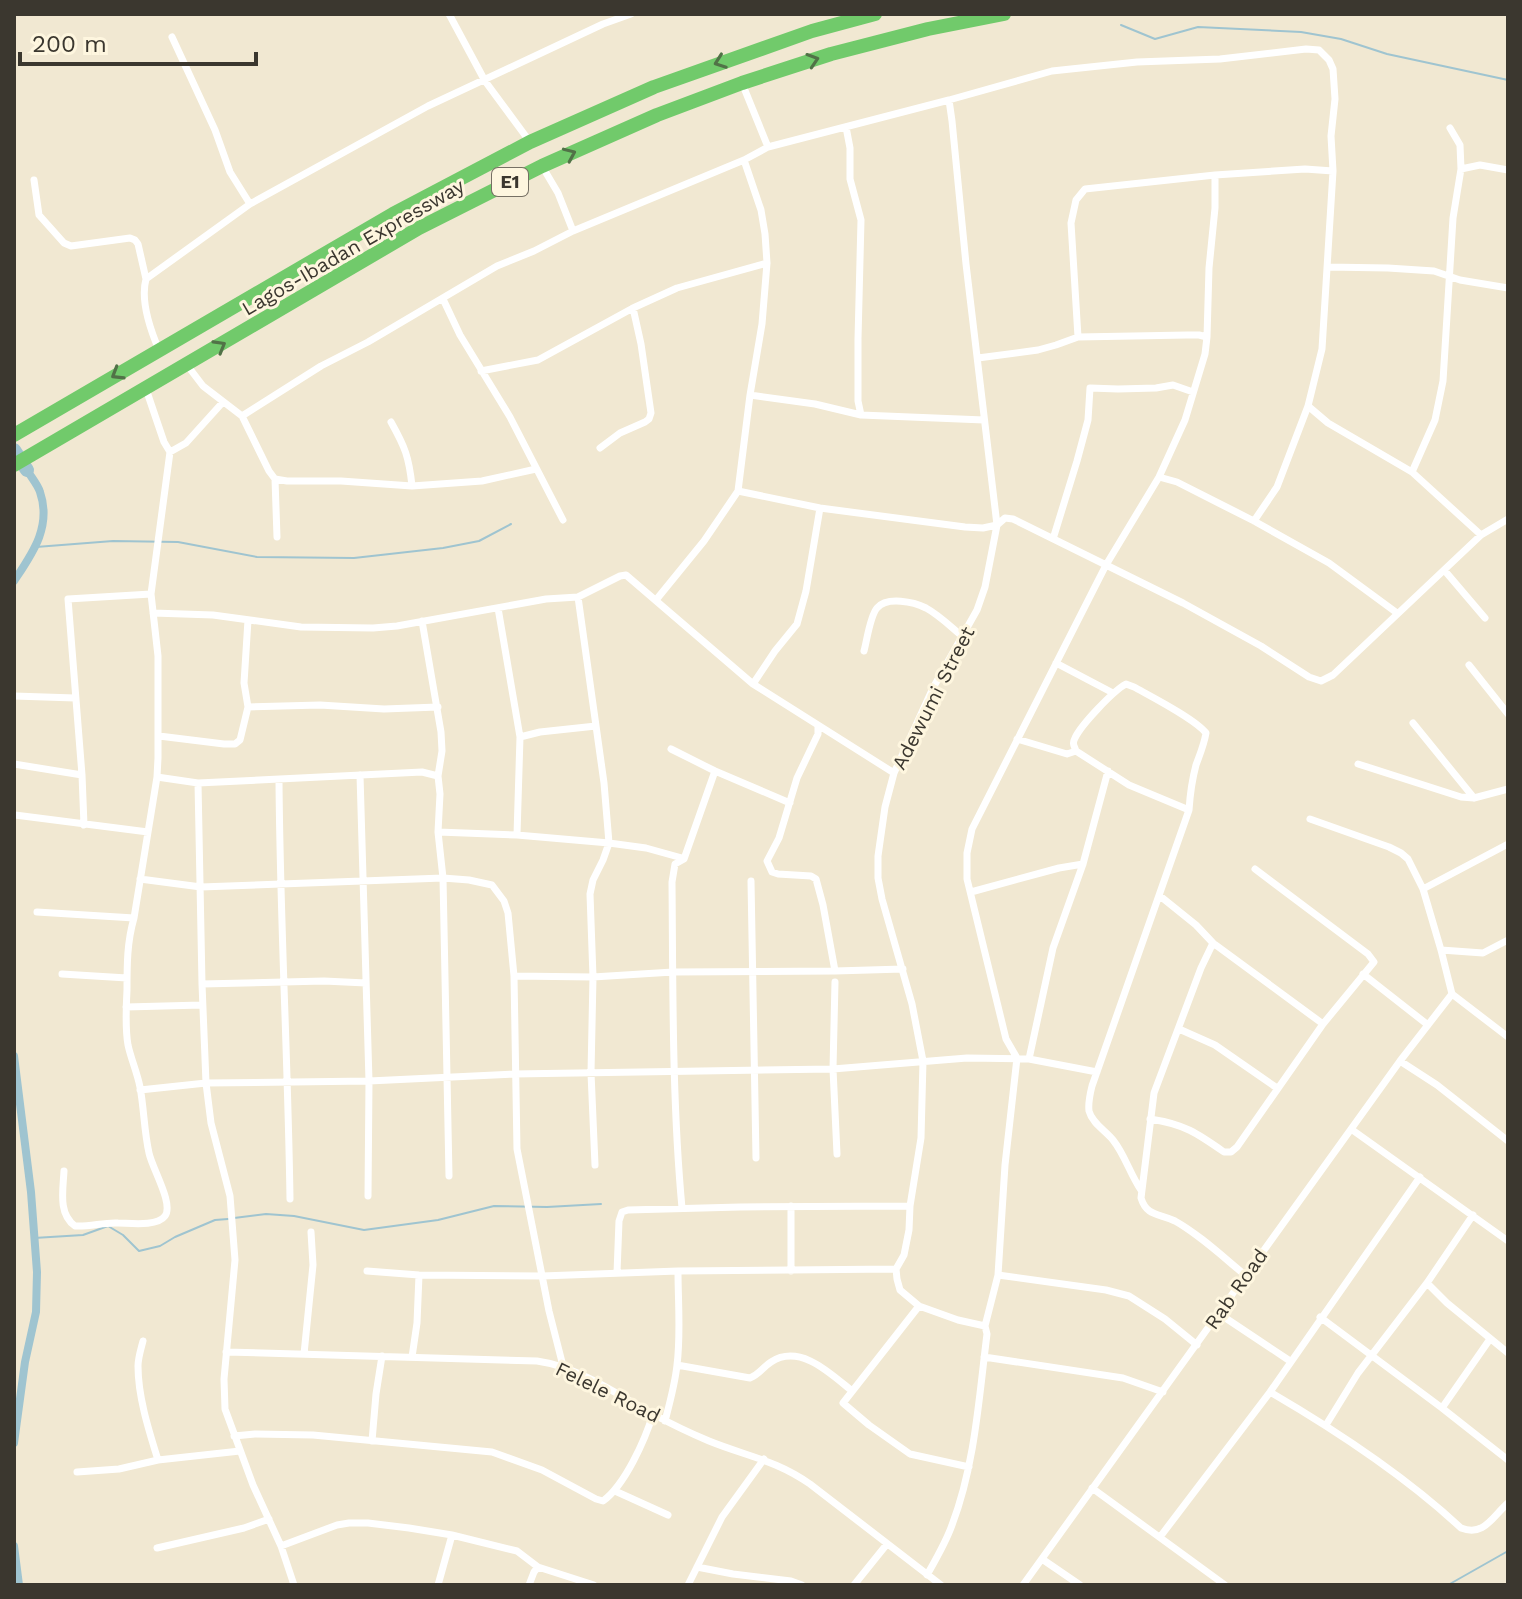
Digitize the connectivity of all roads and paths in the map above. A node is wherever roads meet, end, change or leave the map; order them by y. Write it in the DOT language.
graph roads {
  1 [pos="449,14"];
  2 [pos="631,14"];
  3 [pos="875,14"];
  4 [pos="1004,14"];
  5 [pos="172,37"];
  6 [pos="485,81"];
  7 [pos="742,83"];
  8 [pos="949,100"];
  9 [pos="846,127"];
  10 [pos="1450,128"];
  11 [pos="530,142"];
  12 [pos="768,147"];
  13 [pos="744,160"];
  14 [pos="542,166"];
  15 [pos="1461,169"];
  16 [pos="1508,170"];
  17 [pos="1333,171"];
  18 [pos="1215,175"];
  19 [pos="34,180"];
  20 [pos="250,204"];
  21 [pos="573,231"];
  22 [pos="767,263"];
  23 [pos="1327,267"];
  24 [pos="1450,276"];
  25 [pos="146,279"];
  26 [pos="1508,288"];
  27 [pos="443,299"];
  28 [pos="633,308"];
  29 [pos="1078,337"];
  30 [pos="1207,337"];
  31 [pos="159,350"];
  32 [pos="978,358"];
  33 [pos="187,365"];
  34 [pos="481,371"];
  35 [pos="146,389"];
  36 [pos="1193,392"];
  37 [pos="750,395"];
  38 [pos="223,402"];
  39 [pos="1308,406"];
  40 [pos="861,415"];
  41 [pos="242,416"];
  42 [pos="984,420"];
  43 [pos="391,422"];
  44 [pos="14,435"];
  45 [pos="600,448"];
  46 [pos="170,452"];
  47 [pos="14,465"];
  48 [pos="536,469"];
  49 [pos="1412,472"];
  50 [pos="1159,477"];
  51 [pos="275,479"];
  52 [pos="412,486"];
  53 [pos="738,491"];
  54 [pos="820,508"];
  55 [pos="1508,519"];
  56 [pos="563,520"];
  57 [pos="1254,521"];
  58 [pos="997,525"];
  59 [pos="1481,535"];
  60 [pos="277,537"];
  61 [pos="1053,539"];
  62 [pos="1106,565"];
  63 [pos="1445,571"];
  64 [pos="151,594"];
  65 [pos="578,597"];
  66 [pos="656,600"];
  67 [pos="498,608"];
  68 [pos="153,613"];
  69 [pos="1397,613"];
  70 [pos="1485,618"];
  71 [pos="248,620"];
  72 [pos="422,621"];
  73 [pos="962,636"];
  74 [pos="864,651"];
  75 [pos="1056,663"];
  76 [pos="1469,665"];
  77 [pos="753,684"];
  78 [pos="1113,693"];
  79 [pos="14,696"];
  80 [pos="75,698"];
  81 [pos="248,707"];
  82 [pos="438,707"];
  83 [pos="1508,714"];
  84 [pos="1413,723"];
  85 [pos="596,726"];
  86 [pos="818,726"];
  87 [pos="159,736"];
  88 [pos="520,737"];
  89 [pos="1017,739"];
  90 [pos="671,749"];
  91 [pos="1076,751"];
  92 [pos="14,764"];
  93 [pos="1358,764"];
  94 [pos="715,771"];
  95 [pos="1108,771"];
  96 [pos="894,773"];
  97 [pos="82,775"];
  98 [pos="360,775"];
  99 [pos="438,776"];
  100 [pos="157,777"];
  101 [pos="279,781"];
  102 [pos="198,783"];
  103 [pos="1508,789"];
  104 [pos="1474,798"];
  105 [pos="790,803"];
  106 [pos="1189,810"];
  107 [pos="15,815"];
  108 [pos="1310,819"];
  109 [pos="84,825"];
  110 [pos="148,832"];
  111 [pos="438,832"];
  112 [pos="517,835"];
  113 [pos="609,843"];
  114 [pos="1508,844"];
  115 [pos="684,859"];
  116 [pos="1083,864"];
  117 [pos="1255,869"];
  118 [pos="443,878"];
  119 [pos="140,879"];
  120 [pos="362,881"];
  121 [pos="751,881"];
  122 [pos="279,883"];
  123 [pos="201,887"];
  124 [pos="1423,889"];
  125 [pos="971,892"];
  126 [pos="1160,896"];
  127 [pos="37,912"];
  128 [pos="134,918"];
  129 [pos="1508,940"];
  130 [pos="1213,943"];
  131 [pos="1441,950"];
  132 [pos="903,969"];
  133 [pos="752,970"];
  134 [pos="835,971"];
  135 [pos="673,972"];
  136 [pos="62,974"];
  137 [pos="1363,974"];
  138 [pos="514,976"];
  139 [pos="593,977"];
  140 [pos="127,978"];
  141 [pos="285,982"];
  142 [pos="835,982"];
  143 [pos="366,983"];
  144 [pos="202,984"];
  145 [pos="1452,994"];
  146 [pos="202,1005"];
  147 [pos="126,1007"];
  148 [pos="1323,1024"];
  149 [pos="1428,1025"];
  150 [pos="1179,1029"];
  151 [pos="1508,1037"];
  152 [pos="1017,1058"];
  153 [pos="1029,1059"];
  154 [pos="923,1061"];
  155 [pos="1400,1061"];
  156 [pos="833,1069"];
  157 [pos="754,1071"];
  158 [pos="674,1072"];
  159 [pos="1097,1072"];
  160 [pos="591,1073"];
  161 [pos="514,1074"];
  162 [pos="448,1077"];
  163 [pos="369,1081"];
  164 [pos="206,1083"];
  165 [pos="288,1083"];
  166 [pos="1277,1088"];
  167 [pos="140,1090"];
  168 [pos="1150,1119"];
  169 [pos="1351,1129"];
  170 [pos="1508,1141"];
  171 [pos="837,1154"];
  172 [pos="756,1158"];
  173 [pos="595,1165"];
  174 [pos="64,1171"];
  175 [pos="449,1176"];
  176 [pos="1420,1177"];
  177 [pos="1141,1190"];
  178 [pos="368,1196"];
  179 [pos="290,1199"];
  180 [pos="791,1206"];
  181 [pos="910,1206"];
  182 [pos="682,1208"];
  183 [pos="1473,1215"];
  184 [pos="311,1232"];
  185 [pos="1508,1241"];
  186 [pos="896,1269"];
  187 [pos="367,1271"];
  188 [pos="678,1271"];
  189 [pos="791,1271"];
  190 [pos="617,1273"];
  191 [pos="419,1275"];
  192 [pos="998,1275"];
  193 [pos="1245,1275"];
  194 [pos="542,1276"];
  195 [pos="1427,1283"];
  196 [pos="919,1306"];
  197 [pos="1218,1313"];
  198 [pos="1320,1317"];
  199 [pos="985,1326"];
  200 [pos="1490,1339"];
  201 [pos="143,1341"];
  202 [pos="1197,1345"];
  203 [pos="226,1352"];
  204 [pos="1508,1353"];
  205 [pos="304,1354"];
  206 [pos="382,1356"];
  207 [pos="1371,1356"];
  208 [pos="412,1357"];
  209 [pos="984,1357"];
  210 [pos="1290,1361"];
  211 [pos="677,1365"];
  212 [pos="563,1366"];
  213 [pos="852,1391"];
  214 [pos="1163,1392"];
  215 [pos="1270,1392"];
  216 [pos="1442,1408"];
  217 [pos="653,1414"];
  218 [pos="665,1421"];
  219 [pos="1326,1425"];
  220 [pos="234,1436"];
  221 [pos="372,1441"];
  222 [pos="240,1451"];
  223 [pos="764,1459"];
  224 [pos="158,1460"];
  225 [pos="1508,1460"];
  226 [pos="969,1467"];
  227 [pos="77,1472"];
  228 [pos="1092,1488"];
  229 [pos="615,1491"];
  230 [pos="1508,1503"];
  231 [pos="668,1515"];
  232 [pos="269,1519"];
  233 [pos="452,1535"];
  234 [pos="1160,1537"];
  235 [pos="887,1544"];
  236 [pos="281,1546"];
  237 [pos="157,1548"];
  238 [pos="1042,1559"];
  239 [pos="538,1567"];
  240 [pos="697,1567"];
  241 [pos="927,1575"];
  242 [pos="578,1583"];
  243 [pos="294,1585"];
  244 [pos="438,1585"];
  245 [pos="529,1585"];
  246 [pos="594,1585"];
  247 [pos="688,1585"];
  248 [pos="802,1585"];
  249 [pos="854,1585"];
  250 [pos="941,1585"];
  251 [pos="1023,1585"];
  252 [pos="1080,1585"];
  253 [pos="1225,1585"];
  1 -- 6 [label="street"];
  2 -- 6 [label="street"];
  3 -- 11 [label="highway, Lagos-Ibadan Expressway / E1, one-way"];
  7 -- 4 [label="highway, Lagos-Ibadan Expressway / E1, one-way"];
  5 -- 20 [label="street"];
  6 -- 11 [label="street"];
  6 -- 20 [label="street"];
  7 -- 12 [label="street"];
  14 -- 7 [label="highway, Lagos-Ibadan Expressway / E1, one-way"];
  8 -- 9 [label="street"];
  8 -- 17 [label="street"];
  8 -- 32 [label="street, Adewumi Street"];
  9 -- 12 [label="street"];
  9 -- 40 [label="street"];
  10 -- 15 [label="street"];
  11 -- 31 [label="highway, Lagos-Ibadan Expressway / E1"];
  12 -- 13 [label="street"];
  13 -- 21 [label="street"];
  13 -- 22 [label="street"];
  14 -- 21 [label="street"];
  33 -- 14 [label="highway, Lagos-Ibadan Expressway / E1, one-way"];
  15 -- 16 [label="street"];
  15 -- 24 [label="street"];
  17 -- 18 [label="street"];
  17 -- 23 [label="street"];
  18 -- 29 [label="street"];
  18 -- 30 [label="street"];
  19 -- 25 [label="street"];
  20 -- 25 [label="street"];
  21 -- 27 [label="street"];
  22 -- 28 [label="street"];
  22 -- 37 [label="street"];
  23 -- 24 [label="street"];
  23 -- 39 [label="street"];
  24 -- 26 [label="street"];
  24 -- 49 [label="street"];
  25 -- 31 [label="street"];
  27 -- 34 [label="street"];
  27 -- 41 [label="street"];
  28 -- 34 [label="street"];
  28 -- 45 [label="street"];
  29 -- 30 [label="street"];
  29 -- 32 [label="street"];
  30 -- 36 [label="street"];
  31 -- 44 [label="highway, Lagos-Ibadan Expressway / E1, one-way"];
  32 -- 42 [label="street, Adewumi Street"];
  33 -- 35 [label="highway, Lagos-Ibadan Expressway / E1"];
  33 -- 38 [label="street"];
  34 -- 48 [label="street"];
  35 -- 46 [label="street"];
  35 -- 47 [label="highway, Lagos-Ibadan Expressway / E1"];
  36 -- 50 [label="street"];
  36 -- 61 [label="street"];
  37 -- 40 [label="street"];
  37 -- 53 [label="street"];
  38 -- 41 [label="street"];
  38 -- 46 [label="street"];
  39 -- 49 [label="street"];
  39 -- 57 [label="street"];
  40 -- 42 [label="street"];
  41 -- 51 [label="street"];
  42 -- 58 [label="street, Adewumi Street"];
  43 -- 52 [label="street"];
  46 -- 64 [label="street"];
  48 -- 52 [label="street"];
  48 -- 56 [label="street"];
  49 -- 59 [label="street"];
  50 -- 57 [label="street"];
  50 -- 62 [label="street"];
  51 -- 52 [label="street"];
  51 -- 60 [label="street"];
  53 -- 54 [label="street"];
  53 -- 66 [label="street"];
  54 -- 58 [label="street"];
  54 -- 77 [label="street"];
  55 -- 59 [label="street"];
  57 -- 69 [label="street"];
  58 -- 61 [label="street"];
  58 -- 73 [label="street, Adewumi Street"];
  59 -- 63 [label="street"];
  61 -- 62 [label="street"];
  62 -- 69 [label="street"];
  62 -- 75 [label="street"];
  63 -- 69 [label="street"];
  63 -- 70 [label="street"];
  64 -- 68 [label="street"];
  64 -- 80 [label="street"];
  65 -- 66 [label="street"];
  65 -- 67 [label="street"];
  65 -- 85 [label="street"];
  66 -- 77 [label="street"];
  67 -- 72 [label="street"];
  67 -- 88 [label="street"];
  68 -- 71 [label="street"];
  68 -- 87 [label="street"];
  71 -- 72 [label="street"];
  71 -- 81 [label="street"];
  72 -- 82 [label="street"];
  73 -- 74 [label="street"];
  73 -- 96 [label="street, Adewumi Street"];
  75 -- 78 [label="street"];
  75 -- 89 [label="street"];
  76 -- 83 [label="street"];
  77 -- 86 [label="street"];
  78 -- 91 [label="street"];
  78 -- 106 [label="street"];
  79 -- 80 [label="street"];
  80 -- 97 [label="street"];
  81 -- 82 [label="street"];
  81 -- 87 [label="street"];
  82 -- 99 [label="street"];
  84 -- 104 [label="street"];
  85 -- 88 [label="street"];
  85 -- 113 [label="street"];
  86 -- 96 [label="street"];
  86 -- 105 [label="street"];
  87 -- 100 [label="street"];
  88 -- 112 [label="street"];
  89 -- 91 [label="street"];
  89 -- 125 [label="street"];
  90 -- 94 [label="street"];
  91 -- 95 [label="street"];
  92 -- 97 [label="street"];
  93 -- 104 [label="street"];
  94 -- 105 [label="street"];
  94 -- 115 [label="street"];
  95 -- 106 [label="street"];
  95 -- 116 [label="street"];
  96 -- 132 [label="street, Adewumi Street"];
  97 -- 109 [label="street"];
  98 -- 99 [label="street"];
  98 -- 101 [label="street"];
  98 -- 120 [label="street"];
  99 -- 111 [label="street"];
  100 -- 102 [label="street"];
  100 -- 110 [label="street"];
  101 -- 102 [label="street"];
  101 -- 122 [label="street"];
  102 -- 123 [label="street"];
  103 -- 104 [label="street"];
  105 -- 134 [label="street"];
  106 -- 126 [label="street"];
  107 -- 109 [label="street"];
  108 -- 124 [label="street"];
  109 -- 110 [label="street"];
  110 -- 119 [label="street"];
  111 -- 112 [label="street"];
  111 -- 118 [label="street"];
  112 -- 113 [label="street"];
  113 -- 115 [label="street"];
  113 -- 139 [label="street"];
  114 -- 124 [label="street"];
  115 -- 135 [label="street"];
  116 -- 125 [label="street"];
  116 -- 153 [label="street"];
  117 -- 137 [label="street"];
  118 -- 120 [label="street"];
  118 -- 138 [label="street"];
  118 -- 162 [label="street"];
  119 -- 123 [label="street"];
  119 -- 128 [label="street"];
  120 -- 122 [label="street"];
  120 -- 143 [label="street"];
  121 -- 133 [label="street"];
  122 -- 123 [label="street"];
  122 -- 141 [label="street"];
  123 -- 144 [label="street"];
  124 -- 131 [label="street"];
  125 -- 152 [label="street"];
  126 -- 130 [label="street"];
  126 -- 159 [label="street"];
  127 -- 128 [label="street"];
  128 -- 140 [label="street"];
  129 -- 131 [label="street"];
  130 -- 148 [label="street"];
  130 -- 150 [label="street"];
  131 -- 145 [label="street"];
  132 -- 134 [label="street"];
  132 -- 154 [label="street, Adewumi Street"];
  133 -- 134 [label="street"];
  133 -- 135 [label="street"];
  133 -- 157 [label="street"];
  135 -- 139 [label="street"];
  135 -- 158 [label="street"];
  136 -- 140 [label="street"];
  137 -- 148 [label="street"];
  137 -- 149 [label="street"];
  138 -- 139 [label="street"];
  138 -- 161 [label="street"];
  139 -- 160 [label="street"];
  140 -- 147 [label="street"];
  141 -- 143 [label="street"];
  141 -- 144 [label="street"];
  141 -- 165 [label="street"];
  142 -- 156 [label="street"];
  143 -- 163 [label="street"];
  144 -- 146 [label="street"];
  145 -- 149 [label="street, Rab Road"];
  145 -- 151 [label="street"];
  146 -- 147 [label="street"];
  146 -- 164 [label="street"];
  147 -- 167 [label="street"];
  148 -- 166 [label="street"];
  149 -- 155 [label="street, Rab Road"];
  150 -- 166 [label="street"];
  150 -- 168 [label="street"];
  152 -- 153 [label="street"];
  152 -- 154 [label="street"];
  152 -- 192 [label="street"];
  153 -- 159 [label="street"];
  154 -- 156 [label="street"];
  154 -- 181 [label="street, Adewumi Street"];
  155 -- 169 [label="street, Rab Road"];
  155 -- 170 [label="street"];
  156 -- 157 [label="street"];
  156 -- 171 [label="street"];
  157 -- 158 [label="street"];
  157 -- 172 [label="street"];
  158 -- 160 [label="street"];
  158 -- 182 [label="street"];
  159 -- 177 [label="street"];
  160 -- 161 [label="street"];
  160 -- 173 [label="street"];
  161 -- 162 [label="street"];
  161 -- 194 [label="street"];
  162 -- 163 [label="street"];
  162 -- 175 [label="street"];
  163 -- 165 [label="street"];
  163 -- 178 [label="street"];
  164 -- 165 [label="street"];
  164 -- 167 [label="street"];
  164 -- 203 [label="street"];
  165 -- 179 [label="street"];
  166 -- 168 [label="street"];
  167 -- 174 [label="street"];
  168 -- 177 [label="street"];
  169 -- 176 [label="street"];
  169 -- 193 [label="street, Rab Road"];
  176 -- 183 [label="street"];
  176 -- 198 [label="street"];
  177 -- 193 [label="street"];
  180 -- 181 [label="street"];
  180 -- 182 [label="street"];
  180 -- 189 [label="street"];
  181 -- 186 [label="street, Adewumi Street"];
  182 -- 190 [label="street"];
  183 -- 185 [label="street"];
  183 -- 195 [label="street"];
  184 -- 205 [label="street"];
  186 -- 189 [label="street"];
  186 -- 196 [label="street"];
  187 -- 191 [label="street"];
  188 -- 189 [label="street"];
  188 -- 190 [label="street"];
  188 -- 211 [label="street"];
  190 -- 194 [label="street"];
  191 -- 194 [label="street"];
  191 -- 208 [label="street"];
  192 -- 199 [label="street"];
  192 -- 202 [label="street"];
  193 -- 197 [label="street, Rab Road"];
  194 -- 212 [label="street"];
  195 -- 200 [label="street"];
  195 -- 207 [label="street"];
  196 -- 199 [label="street"];
  196 -- 213 [label="street"];
  197 -- 202 [label="street, Rab Road"];
  197 -- 210 [label="street"];
  198 -- 207 [label="street"];
  198 -- 210 [label="street"];
  199 -- 209 [label="street"];
  200 -- 204 [label="street"];
  200 -- 216 [label="street"];
  201 -- 224 [label="street"];
  202 -- 214 [label="street, Rab Road"];
  203 -- 205 [label="street, Felele Road"];
  203 -- 220 [label="street"];
  205 -- 206 [label="street, Felele Road"];
  206 -- 208 [label="street, Felele Road"];
  206 -- 221 [label="street"];
  207 -- 216 [label="street"];
  207 -- 219 [label="street"];
  208 -- 212 [label="street, Felele Road"];
  209 -- 214 [label="street"];
  209 -- 226 [label="street"];
  210 -- 215 [label="street"];
  211 -- 213 [label="street"];
  211 -- 218 [label="street"];
  212 -- 217 [label="street, Felele Road"];
  213 -- 226 [label="street"];
  214 -- 228 [label="street, Rab Road"];
  215 -- 219 [label="street"];
  215 -- 234 [label="street"];
  216 -- 225 [label="street"];
  217 -- 218 [label="street, Felele Road"];
  217 -- 229 [label="street"];
  218 -- 223 [label="street, Felele Road"];
  219 -- 230 [label="street"];
  220 -- 221 [label="street"];
  220 -- 222 [label="street"];
  221 -- 229 [label="street"];
  222 -- 224 [label="street"];
  222 -- 232 [label="street"];
  223 -- 235 [label="street, Felele Road"];
  223 -- 240 [label="street"];
  224 -- 227 [label="street"];
  226 -- 241 [label="street"];
  228 -- 234 [label="street"];
  228 -- 238 [label="street, Rab Road"];
  229 -- 231 [label="street"];
  232 -- 236 [label="street"];
  232 -- 237 [label="street"];
  233 -- 236 [label="street"];
  233 -- 239 [label="street"];
  233 -- 244 [label="street"];
  234 -- 253 [label="street"];
  235 -- 241 [label="street, Felele Road"];
  235 -- 249 [label="street"];
  236 -- 243 [label="street"];
  238 -- 251 [label="street, Rab Road"];
  238 -- 252 [label="street"];
  239 -- 242 [label="street"];
  239 -- 245 [label="street"];
  240 -- 247 [label="street"];
  240 -- 248 [label="street"];
  241 -- 250 [label="street, Felele Road"];
  242 -- 246 [label="street"];
}
